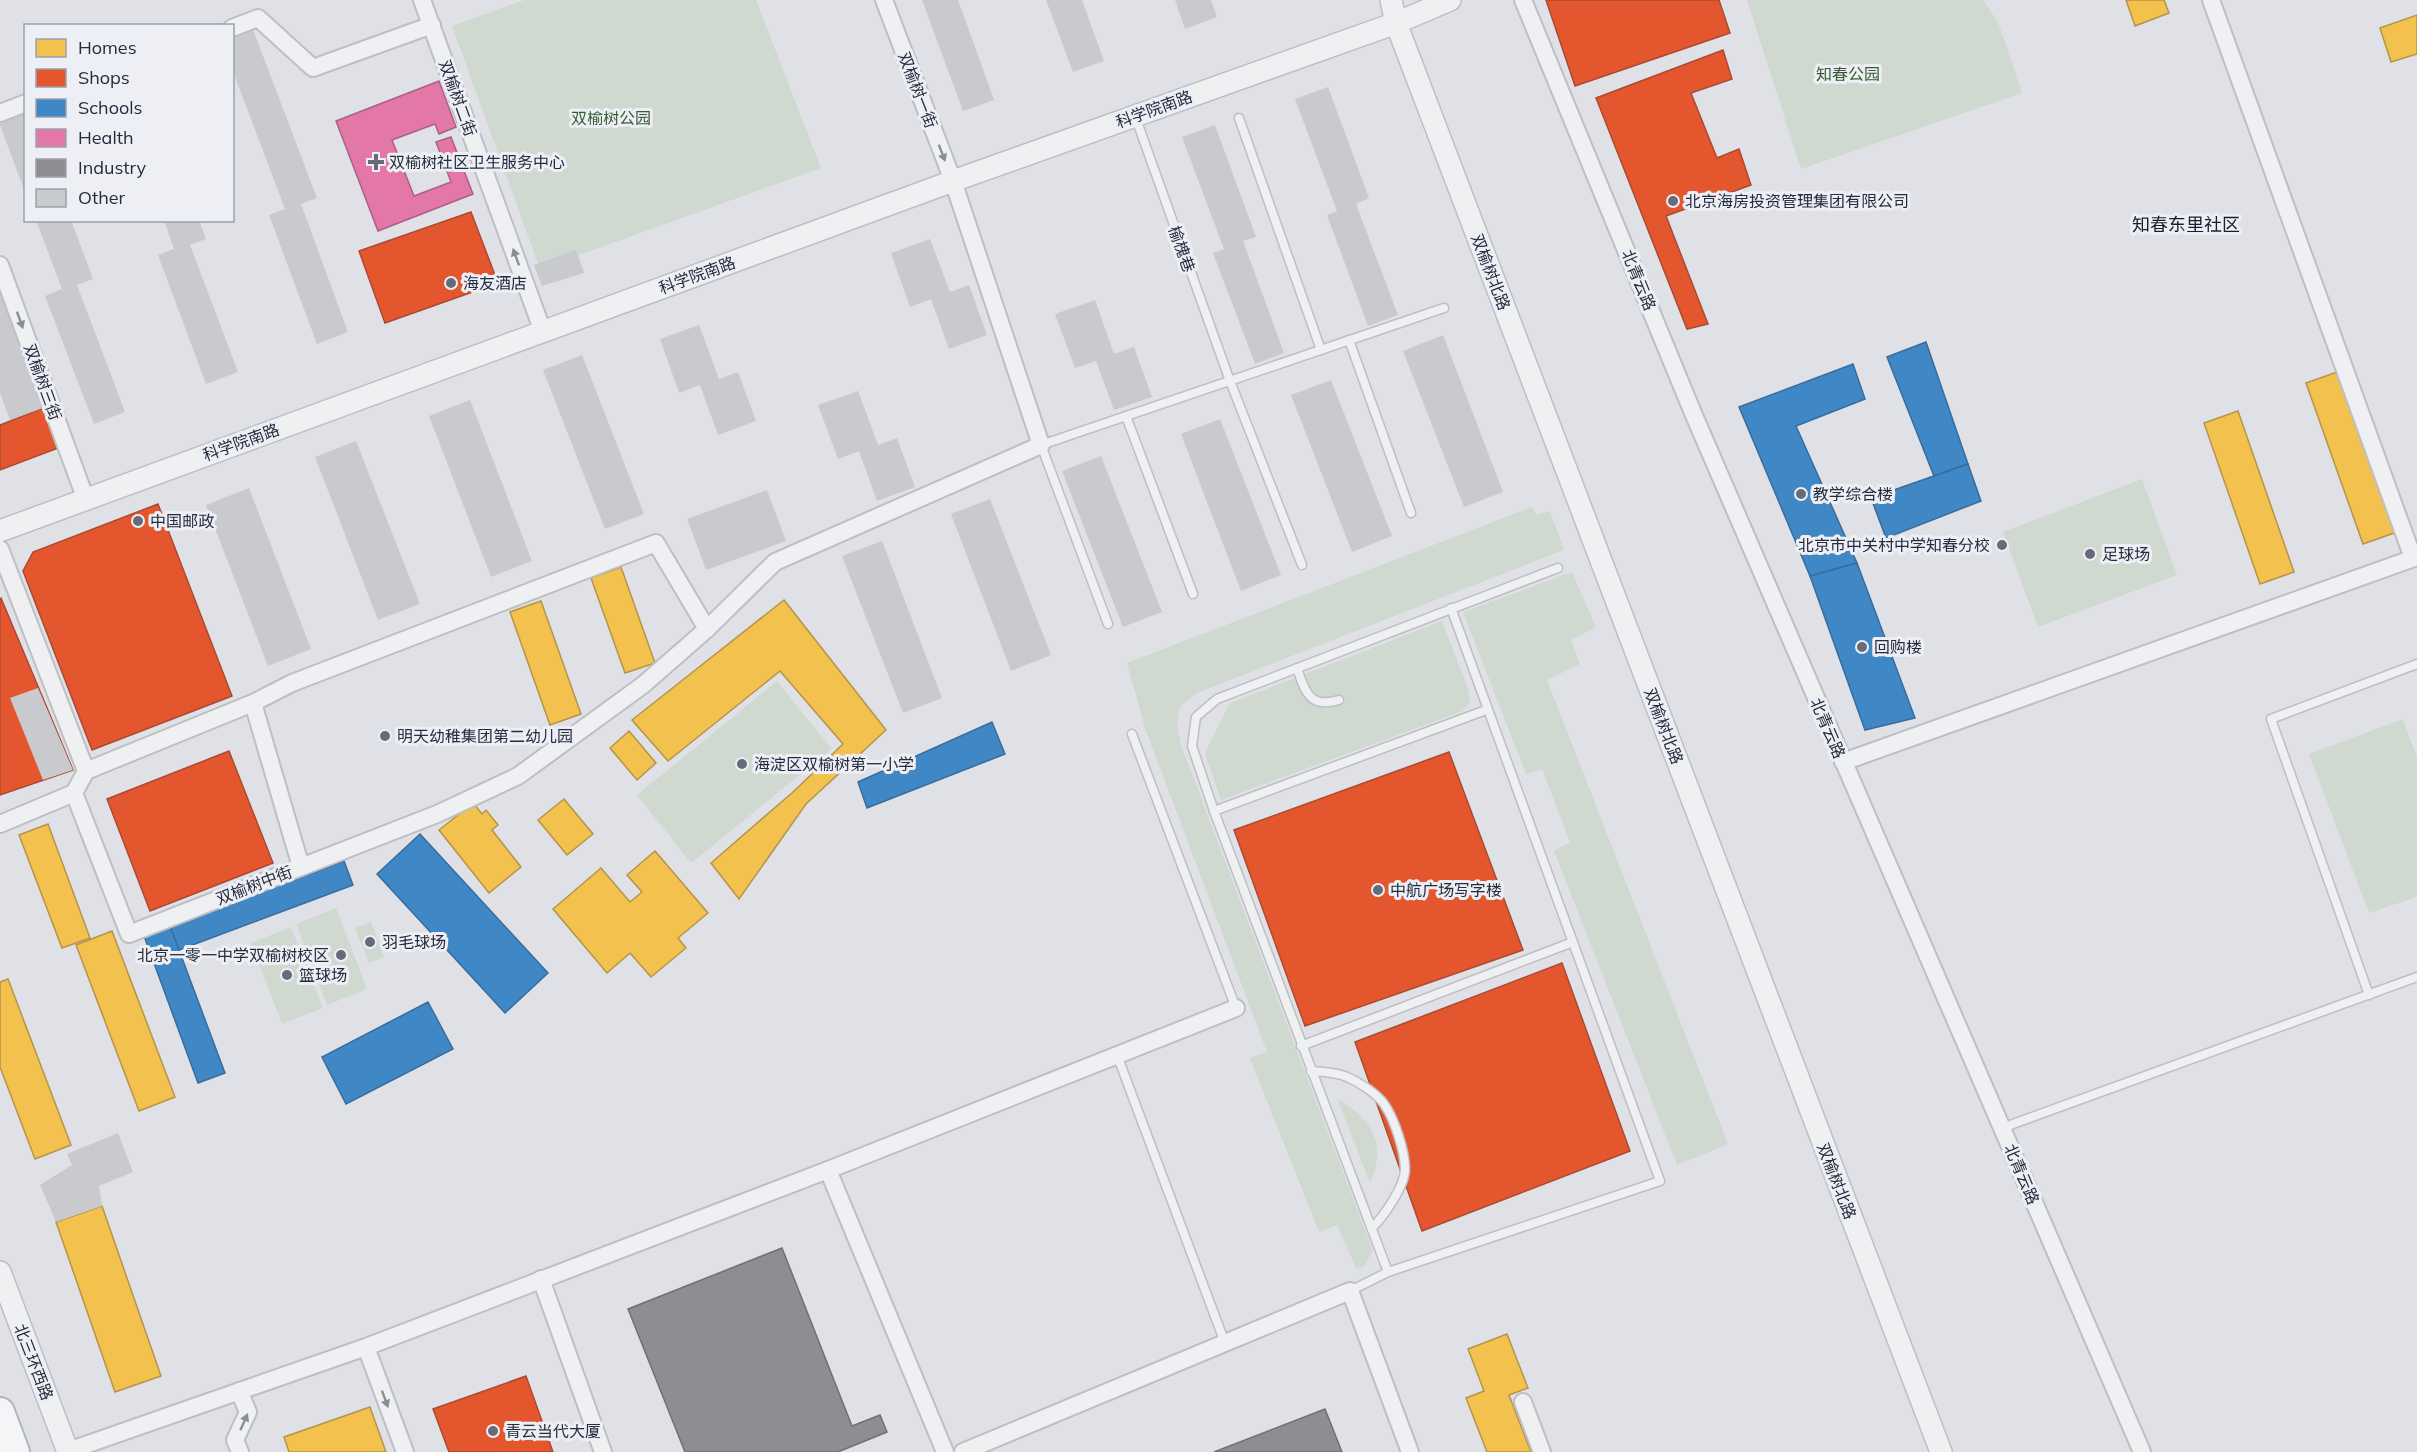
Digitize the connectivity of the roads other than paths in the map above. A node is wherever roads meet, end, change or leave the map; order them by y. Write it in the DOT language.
graph roads {
  1 [pos="422,0"];
  2 [pos="884,0"];
  3 [pos="1391,0"];
  4 [pos="1421,0"];
  5 [pos="1450,0"];
  6 [pos="1523,0"];
  7 [pos="2211,0"];
  8 [pos="1396,23"];
  9 [pos="432,25"];
  10 [pos="234,27"];
  11 [pos="24,105"];
  12 [pos="0,113"];
  13 [pos="1135,116"];
  14 [pos="1239,118"];
  15 [pos="953,181"];
  16 [pos="0,265"];
  17 [pos="1444,308"];
  18 [pos="543,332"];
  19 [pos="1348,340"];
  20 [pos="1321,350"];
  21 [pos="1230,381"];
  22 [pos="1126,416"];
  23 [pos="1041,445"];
  24 [pos="86,500"];
  25 [pos="1411,513"];
  26 [pos="0,531"];
  27 [pos="0,549"];
  28 [pos="2415,557"];
  29 [pos="1302,565"];
  30 [pos="1558,568"];
  31 [pos="1192,594"];
  32 [pos="1451,608"];
  33 [pos="1108,624"];
  34 [pos="707,629"];
  35 [pos="2417,664"];
  36 [pos="1297,668"];
  37 [pos="1339,700"];
  38 [pos="253,703"];
  39 [pos="1486,710"];
  40 [pos="1132,734"];
  41 [pos="1843,762"];
  42 [pos="86,771"];
  43 [pos="74,793"];
  44 [pos="1214,811"];
  45 [pos="0,824"];
  46 [pos="301,867"];
  47 [pos="1574,942"];
  48 [pos="2417,977"];
  49 [pos="2368,995"];
  50 [pos="1236,1008"];
  51 [pos="1301,1046"];
  52 [pos="1117,1055"];
  53 [pos="1311,1071"];
  54 [pos="2002,1128"];
  55 [pos="828,1170"];
  56 [pos="1372,1228"];
  57 [pos="0,1272"];
  58 [pos="1388,1272"];
  59 [pos="541,1279"];
  60 [pos="1350,1291"];
  61 [pos="1224,1343"];
  62 [pos="366,1347"];
  63 [pos="239,1392"];
  64 [pos="1522,1402"];
  65 [pos="0,1412"];
  66 [pos="15,1452"];
  67 [pos="68,1452"];
  68 [pos="240,1452"];
  69 [pos="405,1452"];
  70 [pos="603,1452"];
  71 [pos="945,1452"];
  72 [pos="963,1452"];
  73 [pos="1410,1452"];
  74 [pos="1542,1452"];
  75 [pos="1941,1452"];
  76 [pos="2142,1452"];
  1 -- 9 [label="street, 双榆树二街"];
  2 -- 15 [label="street, 双榆树一街, one-way"];
  3 -- 8 [label="street, 双榆树北路"];
  4 -- 8 [label="street, 科学院南路"];
  5 -- 8 [label="street, 科学院南路"];
  6 -- 41 [label="street, 北青云路"];
  7 -- 28 [label="street"];
  8 -- 13 [label="street, 科学院南路"];
  8 -- 75 [label="street, 双榆树北路"];
  9 -- 10 [label="street"];
  18 -- 9 [label="street, 双榆树二街, one-way"];
  11 -- 12 [label="street"];
  13 -- 15 [label="street, 科学院南路"];
  13 -- 21 [label="lane, 榆槐巷"];
  14 -- 20 [label="lane"];
  15 -- 18 [label="street, 科学院南路"];
  15 -- 23 [label="street, 双榆树一街"];
  16 -- 24 [label="street, 双榆树三街, one-way"];
  17 -- 19 [label="lane"];
  18 -- 24 [label="street, 科学院南路"];
  19 -- 20 [label="lane"];
  19 -- 25 [label="lane"];
  20 -- 21 [label="lane"];
  21 -- 22 [label="lane"];
  21 -- 29 [label="lane, 榆槐巷"];
  22 -- 23 [label="lane"];
  22 -- 31 [label="lane"];
  23 -- 33 [label="lane"];
  23 -- 34 [label="street, 双榆树中街"];
  24 -- 26 [label="street, 科学院南路"];
  27 -- 42 [label="street"];
  28 -- 41 [label="street"];
  30 -- 32 [label="lane"];
  32 -- 36 [label="lane"];
  32 -- 39 [label="lane"];
  34 -- 38 [label="street"];
  34 -- 46 [label="street, 双榆树中街"];
  35 -- 49 [label="lane"];
  36 -- 37 [label="lane"];
  36 -- 44 [label="lane"];
  38 -- 42 [label="street"];
  38 -- 46 [label="street"];
  39 -- 44 [label="lane"];
  39 -- 47 [label="lane"];
  40 -- 50 [label="lane"];
  41 -- 54 [label="street, 北青云路"];
  42 -- 43 [label="street"];
  43 -- 45 [label="street"];
  43 -- 46 [label="street, 双榆树中街"];
  44 -- 51 [label="lane"];
  47 -- 51 [label="lane"];
  47 -- 58 [label="lane"];
  48 -- 49 [label="lane"];
  49 -- 54 [label="lane"];
  50 -- 52 [label="street"];
  51 -- 53 [label="lane"];
  52 -- 55 [label="street"];
  52 -- 61 [label="lane"];
  53 -- 56 [label="lane"];
  53 -- 56 [label="lane"];
  54 -- 76 [label="street, 北青云路"];
  55 -- 59 [label="street"];
  55 -- 71 [label="street"];
  56 -- 58 [label="lane"];
  57 -- 67 [label="street, 北三环西路"];
  58 -- 60 [label="lane"];
  59 -- 62 [label="street"];
  59 -- 70 [label="street"];
  60 -- 61 [label="street"];
  60 -- 73 [label="street"];
  61 -- 72 [label="street"];
  62 -- 63 [label="street"];
  62 -- 69 [label="street, one-way"];
  63 -- 67 [label="street"];
  68 -- 63 [label="street, one-way"];
  64 -- 74 [label="street"];
  65 -- 66 [label="highway"];
}
